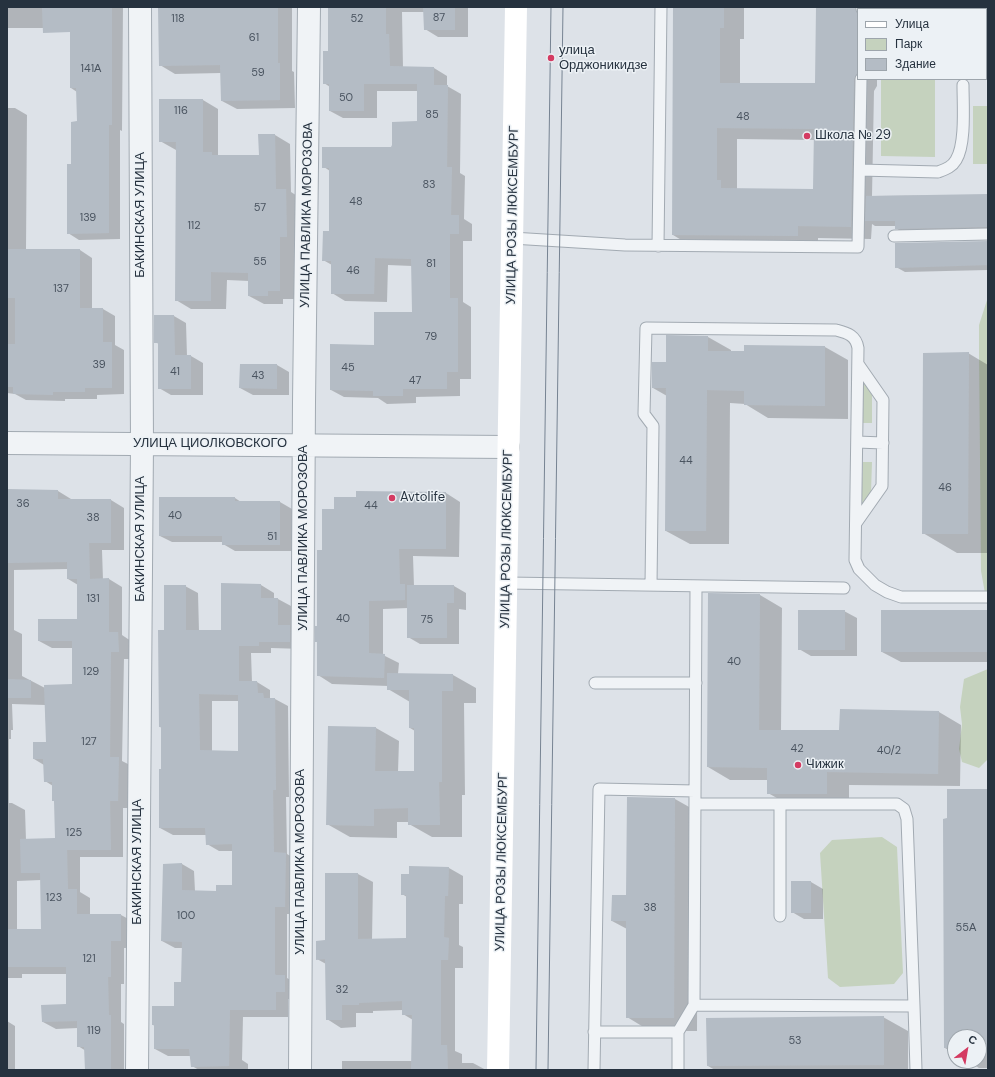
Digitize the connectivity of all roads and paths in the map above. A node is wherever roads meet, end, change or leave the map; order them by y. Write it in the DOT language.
graph roads {
  1 [pos="140,7"];
  2 [pos="309,7"];
  3 [pos="516,7"];
  4 [pos="661,7"];
  5 [pos="861,80"];
  6 [pos="963,85"];
  7 [pos="860,170"];
  8 [pos="988,234"];
  9 [pos="894,236"];
  10 [pos="512,238"];
  11 [pos="658,246"];
  12 [pos="858,364"];
  13 [pos="857,442"];
  14 [pos="7,443"];
  15 [pos="883,443"];
  16 [pos="142,444"];
  17 [pos="304,445"];
  18 [pos="508,447"];
  19 [pos="856,523"];
  20 [pos="507,583"];
  21 [pos="650,585"];
  22 [pos="696,586"];
  23 [pos="844,588"];
  24 [pos="988,597"];
  25 [pos="595,683"];
  26 [pos="696,683"];
  27 [pos="695,791"];
  28 [pos="695,804"];
  29 [pos="780,804"];
  30 [pos="780,916"];
  31 [pos="694,1006"];
  32 [pos="914,1006"];
  33 [pos="594,1032"];
  34 [pos="678,1032"];
  35 [pos="137,1070"];
  36 [pos="300,1070"];
  37 [pos="498,1070"];
  38 [pos="594,1070"];
  39 [pos="678,1070"];
  40 [pos="916,1070"];
  1 -- 16 [label="street, БАКИНСКАЯ УЛИЦА"];
  2 -- 17 [label="street, УЛИЦА ПАВЛИКА МОРОЗОВА"];
  3 -- 10 [label="main road, УЛИЦА РОЗЫ ЛЮКСЕМБУРГ"];
  4 -- 11 [label="lane"];
  5 -- 7 [label="lane"];
  6 -- 7 [label="lane"];
  7 -- 11 [label="lane"];
  8 -- 9 [label="lane"];
  10 -- 11 [label="lane"];
  10 -- 18 [label="main road, УЛИЦА РОЗЫ ЛЮКСЕМБУРГ"];
  12 -- 13 [label="lane"];
  12 -- 15 [label="lane"];
  12 -- 21 [label="lane"];
  13 -- 15 [label="lane"];
  13 -- 19 [label="lane"];
  14 -- 16 [label="street, УЛИЦА ЦИОЛКОВСКОГО"];
  15 -- 19 [label="lane"];
  16 -- 17 [label="street, УЛИЦА ЦИОЛКОВСКОГО"];
  16 -- 35 [label="street, БАКИНСКАЯ УЛИЦА"];
  17 -- 18 [label="street, УЛИЦА ЦИОЛКОВСКОГО"];
  17 -- 36 [label="street, УЛИЦА ПАВЛИКА МОРОЗОВА"];
  18 -- 20 [label="main road, УЛИЦА РОЗЫ ЛЮКСЕМБУРГ"];
  19 -- 24 [label="lane"];
  20 -- 21 [label="lane"];
  20 -- 37 [label="main road, УЛИЦА РОЗЫ ЛЮКСЕМБУРГ"];
  21 -- 22 [label="lane"];
  22 -- 23 [label="lane"];
  22 -- 26 [label="lane"];
  25 -- 26 [label="lane"];
  26 -- 27 [label="lane"];
  27 -- 28 [label="lane"];
  27 -- 33 [label="lane"];
  28 -- 29 [label="lane"];
  28 -- 31 [label="lane"];
  29 -- 30 [label="lane"];
  29 -- 32 [label="lane"];
  31 -- 32 [label="lane"];
  31 -- 34 [label="lane"];
  32 -- 40 [label="lane"];
  33 -- 34 [label="lane"];
  33 -- 38 [label="lane"];
  34 -- 39 [label="lane"];
}
